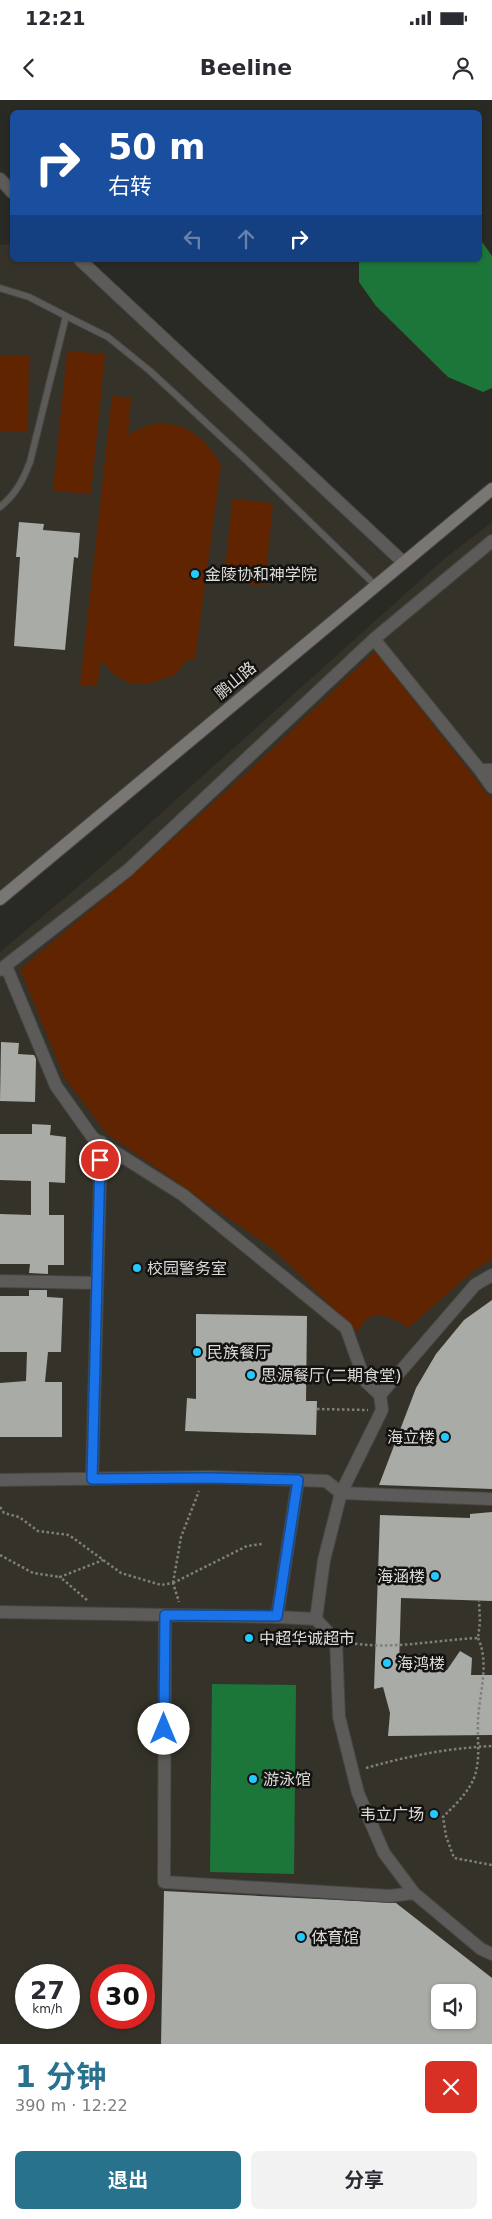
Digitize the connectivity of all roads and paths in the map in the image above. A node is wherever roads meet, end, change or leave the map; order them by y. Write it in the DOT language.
graph roads {
  1 [pos="0,179"];
  2 [pos="10,190"];
  3 [pos="82,262"];
  4 [pos="0,288"];
  5 [pos="66,316"];
  6 [pos="492,489"];
  7 [pos="0,506"];
  8 [pos="492,541"];
  9 [pos="404,562"];
  10 [pos="376,585"];
  11 [pos="374,640"];
  12 [pos="486,770"];
  13 [pos="492,787"];
  14 [pos="0,899"];
  15 [pos="3,968"];
  16 [pos="100,1142"];
  17 [pos="492,1275"];
  18 [pos="0,1281"];
  19 [pos="97,1283"];
  20 [pos="380,1395"];
  21 [pos="317,1409"];
  22 [pos="382,1410"];
  23 [pos="204,1478"];
  24 [pos="92,1479"];
  25 [pos="0,1480"];
  26 [pos="298,1480"];
  27 [pos="342,1494"];
  28 [pos="492,1499"];
  29 [pos="0,1507"];
  30 [pos="4,1513"];
  31 [pos="0,1515"];
  32 [pos="262,1544"];
  33 [pos="0,1555"];
  34 [pos="103,1560"];
  35 [pos="60,1577"];
  36 [pos="173,1583"];
  37 [pos="479,1601"];
  38 [pos="0,1612"];
  39 [pos="100,1614"];
  40 [pos="165,1615"];
  41 [pos="184,1615"];
  42 [pos="277,1616"];
  43 [pos="316,1619"];
  44 [pos="478,1638"];
  45 [pos="336,1641"];
  46 [pos="492,1746"];
  47 [pos="479,1747"];
  48 [pos="352,1772"];
  49 [pos="492,1866"];
  50 [pos="414,1893"];
  51 [pos="492,1954"];
  1 -- 2 [label="street"];
  3 -- 9 [label="street"];
  4 -- 5 [label="lane"];
  5 -- 7 [label="lane"];
  5 -- 10 [label="lane"];
  6 -- 9 [label="street, 鹏山路"];
  8 -- 11 [label="street"];
  9 -- 10 [label="street, 鹏山路"];
  10 -- 14 [label="street, 鹏山路"];
  11 -- 12 [label="street"];
  11 -- 15 [label="street"];
  12 -- 13 [label="street"];
  15 -- 16 [label="street"];
  16 -- 19 [label="street"];
  16 -- 20 [label="street"];
  17 -- 20 [label="street"];
  18 -- 19 [label="street"];
  19 -- 24 [label="street"];
  20 -- 22 [label="street"];
  21 -- 22 [label="path"];
  22 -- 27 [label="street"];
  23 -- 24 [label="street"];
  23 -- 26 [label="street"];
  23 -- 36 [label="path"];
  24 -- 25 [label="street"];
  26 -- 27 [label="street"];
  26 -- 42 [label="street"];
  27 -- 28 [label="street"];
  27 -- 43 [label="street"];
  29 -- 30 [label="path"];
  30 -- 31 [label="path"];
  30 -- 34 [label="path"];
  32 -- 36 [label="path"];
  33 -- 35 [label="path"];
  34 -- 35 [label="path"];
  34 -- 36 [label="path"];
  35 -- 39 [label="path"];
  36 -- 41 [label="path"];
  37 -- 44 [label="path"];
  38 -- 39 [label="street"];
  39 -- 40 [label="street"];
  40 -- 41 [label="street"];
  40 -- 50 [label="street"];
  41 -- 42 [label="street"];
  42 -- 43 [label="street"];
  43 -- 45 [label="street"];
  44 -- 45 [label="path"];
  44 -- 47 [label="path"];
  45 -- 48 [label="street"];
  46 -- 47 [label="path"];
  47 -- 48 [label="path"];
  47 -- 49 [label="path"];
  48 -- 50 [label="street"];
  50 -- 51 [label="street"];
}
